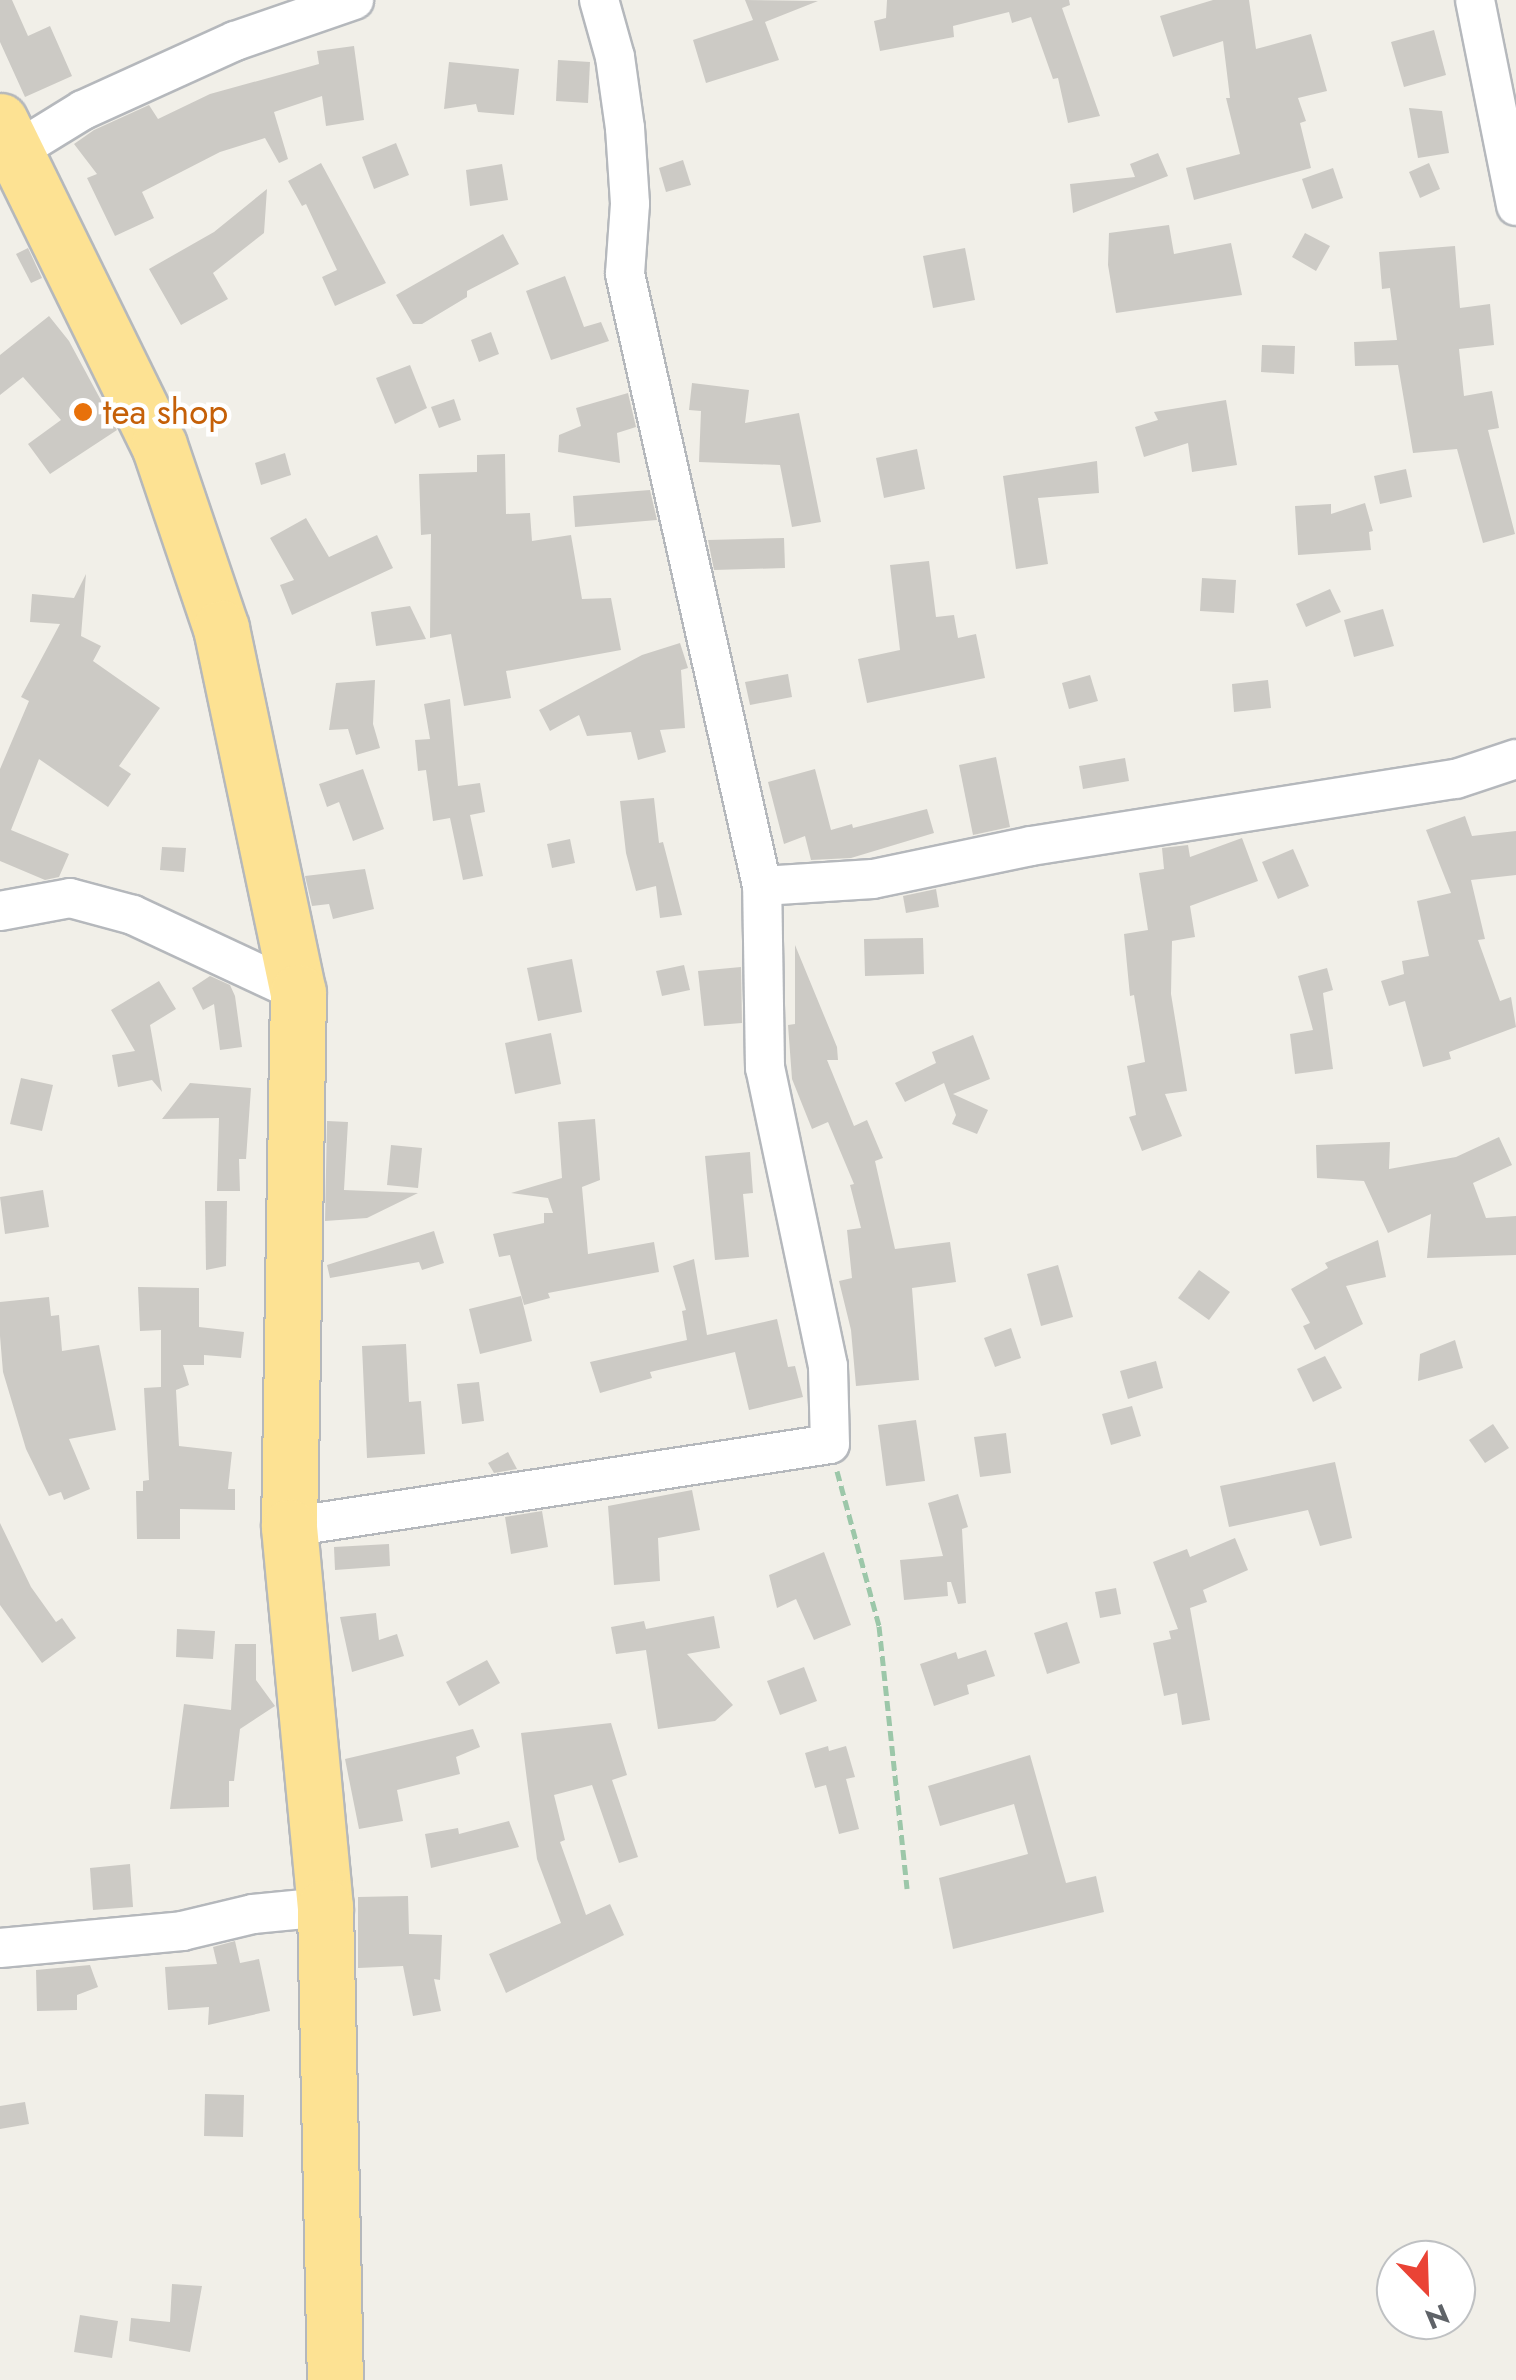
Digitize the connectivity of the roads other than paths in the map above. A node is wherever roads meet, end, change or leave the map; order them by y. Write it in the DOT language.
graph roads {
  1 [pos="354,0"];
  2 [pos="598,0"];
  3 [pos="1475,0"];
  4 [pos="5,144"];
  5 [pos="1516,206"];
  6 [pos="1516,759"];
  7 [pos="762,886"];
  8 [pos="0,911"];
  9 [pos="298,992"];
  10 [pos="289,1526"];
  11 [pos="325,1907"];
  12 [pos="0,1948"];
  13 [pos="335,2380"];
  1 -- 4 [label="street"];
  2 -- 7 [label="street"];
  3 -- 5 [label="street"];
  4 -- 9 [label="highway"];
  6 -- 7 [label="street"];
  7 -- 10 [label="street"];
  8 -- 9 [label="street"];
  9 -- 10 [label="highway"];
  10 -- 11 [label="highway"];
  11 -- 12 [label="street"];
  11 -- 13 [label="highway"];
}
